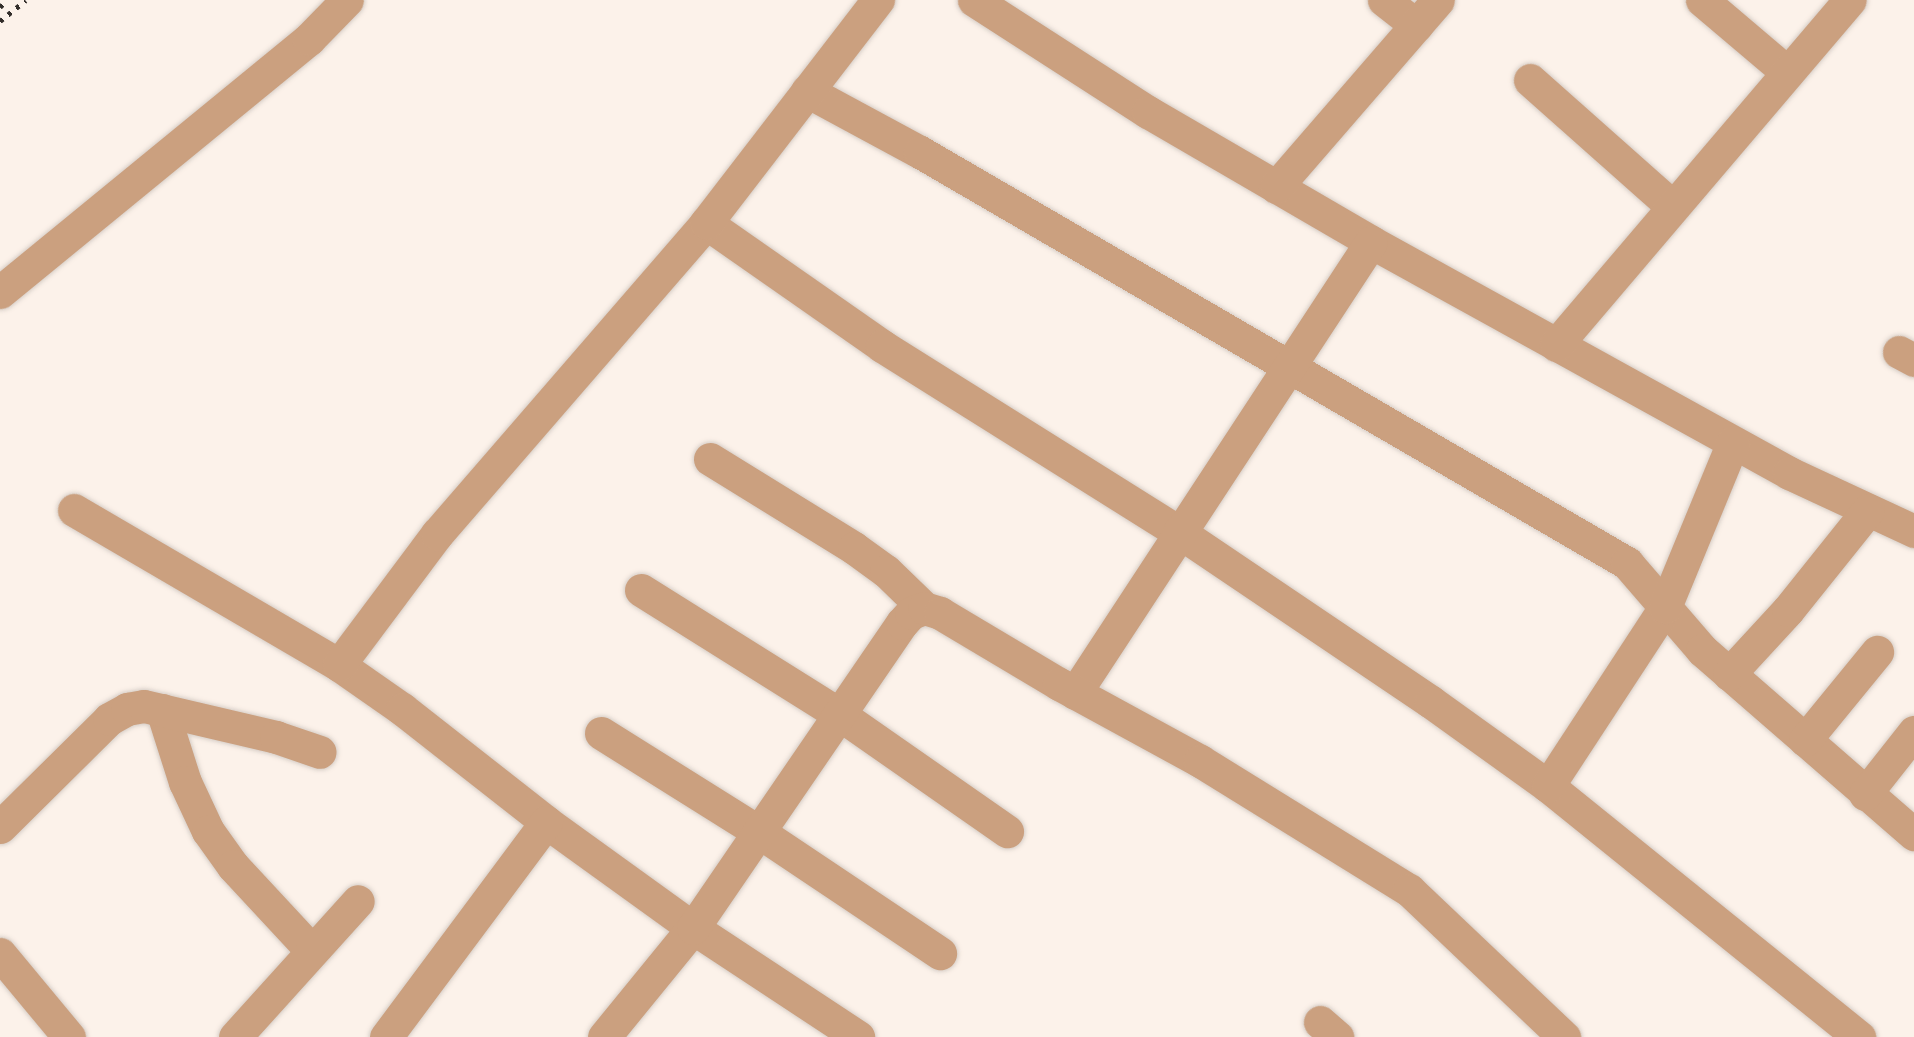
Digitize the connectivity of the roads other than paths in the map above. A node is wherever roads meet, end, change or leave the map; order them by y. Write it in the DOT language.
graph roads {
  1 [pos="347,0"];
  2 [pos="878,0"];
  3 [pos="974,0"];
  4 [pos="1384,0"];
  5 [pos="1438,0"];
  6 [pos="1702,0"];
  7 [pos="1850,0"];
  8 [pos="1416,25"];
  9 [pos="1787,72"];
  10 [pos="1530,80"];
  11 [pos="807,91"];
  12 [pos="1276,187"];
  13 [pos="1672,206"];
  14 [pos="706,223"];
  15 [pos="1371,242"];
  16 [pos="0,292"];
  17 [pos="1556,345"];
  18 [pos="1289,366"];
  19 [pos="1733,442"];
  20 [pos="710,459"];
  21 [pos="1868,509"];
  22 [pos="74,510"];
  23 [pos="1914,531"];
  24 [pos="1179,532"];
  25 [pos="641,590"];
  26 [pos="1665,607"];
  27 [pos="924,608"];
  28 [pos="1877,652"];
  29 [pos="339,665"];
  30 [pos="1730,674"];
  31 [pos="1075,693"];
  32 [pos="162,710"];
  33 [pos="839,714"];
  34 [pos="1914,732"];
  35 [pos="601,733"];
  36 [pos="1804,740"];
  37 [pos="320,752"];
  38 [pos="1548,786"];
  39 [pos="1865,794"];
  40 [pos="546,822"];
  41 [pos="0,827"];
  42 [pos="1007,831"];
  43 [pos="759,832"];
  44 [pos="1914,834"];
  45 [pos="358,901"];
  46 [pos="692,928"];
  47 [pos="312,951"];
  48 [pos="940,953"];
  49 [pos="0,954"];
  50 [pos="845,1034"];
  51 [pos="69,1037"];
  52 [pos="235,1037"];
  53 [pos="386,1037"];
  54 [pos="604,1037"];
  55 [pos="1564,1037"];
  56 [pos="1859,1037"];
  1 -- 16 [label="street"];
  2 -- 11 [label="street"];
  3 -- 12 [label="street"];
  4 -- 8 [label="street"];
  5 -- 8 [label="street"];
  6 -- 9 [label="street"];
  7 -- 9 [label="street"];
  8 -- 12 [label="street"];
  9 -- 13 [label="street"];
  10 -- 13 [label="street"];
  11 -- 14 [label="street"];
  11 -- 18 [label="street"];
  12 -- 15 [label="street"];
  13 -- 17 [label="street"];
  14 -- 24 [label="street"];
  14 -- 29 [label="street"];
  15 -- 17 [label="street"];
  15 -- 18 [label="street"];
  17 -- 19 [label="street"];
  18 -- 24 [label="street"];
  18 -- 26 [label="street"];
  19 -- 21 [label="street"];
  19 -- 26 [label="street"];
  20 -- 27 [label="street"];
  21 -- 23 [label="street"];
  21 -- 30 [label="street"];
  22 -- 29 [label="street"];
  24 -- 31 [label="street"];
  24 -- 38 [label="street"];
  25 -- 33 [label="street"];
  26 -- 30 [label="street"];
  26 -- 38 [label="street"];
  27 -- 31 [label="street"];
  27 -- 33 [label="street"];
  28 -- 36 [label="street"];
  29 -- 40 [label="street"];
  30 -- 36 [label="street"];
  31 -- 55 [label="street"];
  32 -- 37 [label="street"];
  32 -- 41 [label="street"];
  32 -- 47 [label="street"];
  33 -- 42 [label="street"];
  33 -- 43 [label="street"];
  34 -- 39 [label="street"];
  35 -- 43 [label="street"];
  36 -- 39 [label="street"];
  38 -- 56 [label="street"];
  39 -- 44 [label="street"];
  40 -- 46 [label="street"];
  40 -- 53 [label="street"];
  43 -- 46 [label="street"];
  43 -- 48 [label="street"];
  45 -- 47 [label="street"];
  46 -- 50 [label="street"];
  46 -- 54 [label="street"];
  47 -- 52 [label="street"];
  49 -- 51 [label="street"];
}
